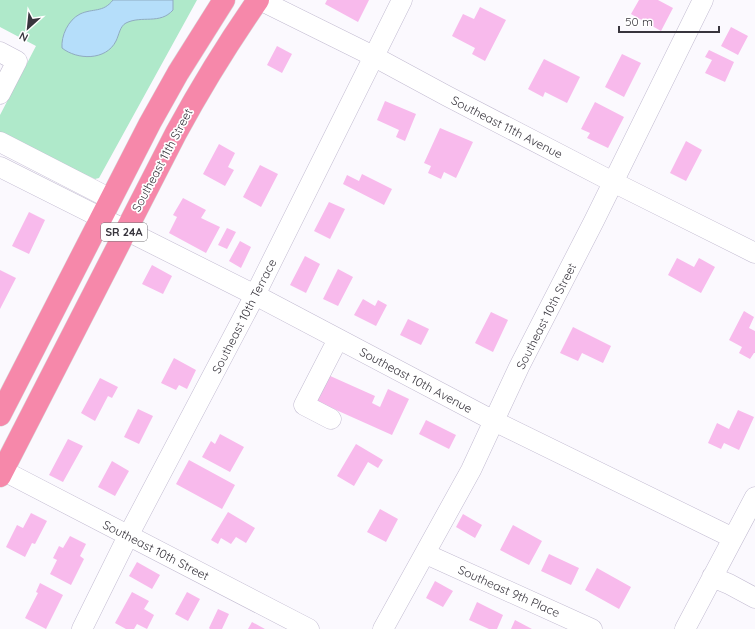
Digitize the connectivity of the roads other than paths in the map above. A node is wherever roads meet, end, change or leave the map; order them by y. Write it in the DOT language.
graph roads {
  1 [pos="224,0"];
  2 [pos="259,0"];
  3 [pos="402,0"];
  4 [pos="703,0"];
  5 [pos="0,52"];
  6 [pos="373,56"];
  7 [pos="0,94"];
  8 [pos="0,142"];
  9 [pos="18,151"];
  10 [pos="4,169"];
  11 [pos="613,182"];
  12 [pos="106,208"];
  13 [pos="130,220"];
  14 [pos="755,253"];
  15 [pos="256,296"];
  16 [pos="338,339"];
  17 [pos="0,415"];
  18 [pos="331,419"];
  19 [pos="494,421"];
  20 [pos="1,472"];
  21 [pos="755,497"];
  22 [pos="128,536"];
  23 [pos="733,538"];
  24 [pos="426,554"];
  25 [pos="712,577"];
  26 [pos="755,598"];
  27 [pos="690,627"];
  28 [pos="82,629"];
  29 [pos="309,629"];
  30 [pos="383,629"];
  31 [pos="592,629"];
  1 -- 12 [label="highway, SR 24A"];
  2 -- 6 [label="street, Southeast 11th Avenue"];
  2 -- 13 [label="highway, Southeast 11th Street / SR 24A"];
  3 -- 6 [label="street, Southeast 10th Terrace"];
  4 -- 11 [label="street, Southeast 10th Street"];
  5 -- 7 [label="street"];
  6 -- 11 [label="street, Southeast 11th Avenue"];
  6 -- 15 [label="street, Southeast 10th Terrace"];
  8 -- 9 [label="street"];
  9 -- 10 [label="street"];
  9 -- 12 [label="street"];
  10 -- 12 [label="street"];
  11 -- 14 [label="street, Southeast 11th Avenue"];
  11 -- 19 [label="street, Southeast 10th Street"];
  12 -- 13 [label="highway"];
  12 -- 17 [label="highway, SR 24A"];
  13 -- 15 [label="street, Southeast 10th Avenue"];
  13 -- 20 [label="highway, Southeast 11th Street / SR 24A"];
  15 -- 16 [label="street, Southeast 10th Avenue"];
  15 -- 22 [label="street, Southeast 10th Terrace"];
  16 -- 18 [label="street"];
  16 -- 19 [label="street, Southeast 10th Avenue"];
  19 -- 23 [label="street, Southeast 10th Avenue"];
  19 -- 24 [label="street, Southeast 10th Street"];
  20 -- 22 [label="street, Southeast 10th Street"];
  21 -- 23 [label="street"];
  22 -- 28 [label="street, Southeast 10th Terrace"];
  22 -- 29 [label="street, Southeast 10th Street"];
  23 -- 25 [label="street"];
  24 -- 30 [label="street, Southeast 10th Street"];
  24 -- 31 [label="street, Southeast 9th Place"];
  25 -- 26 [label="street"];
  25 -- 27 [label="street"];
}
